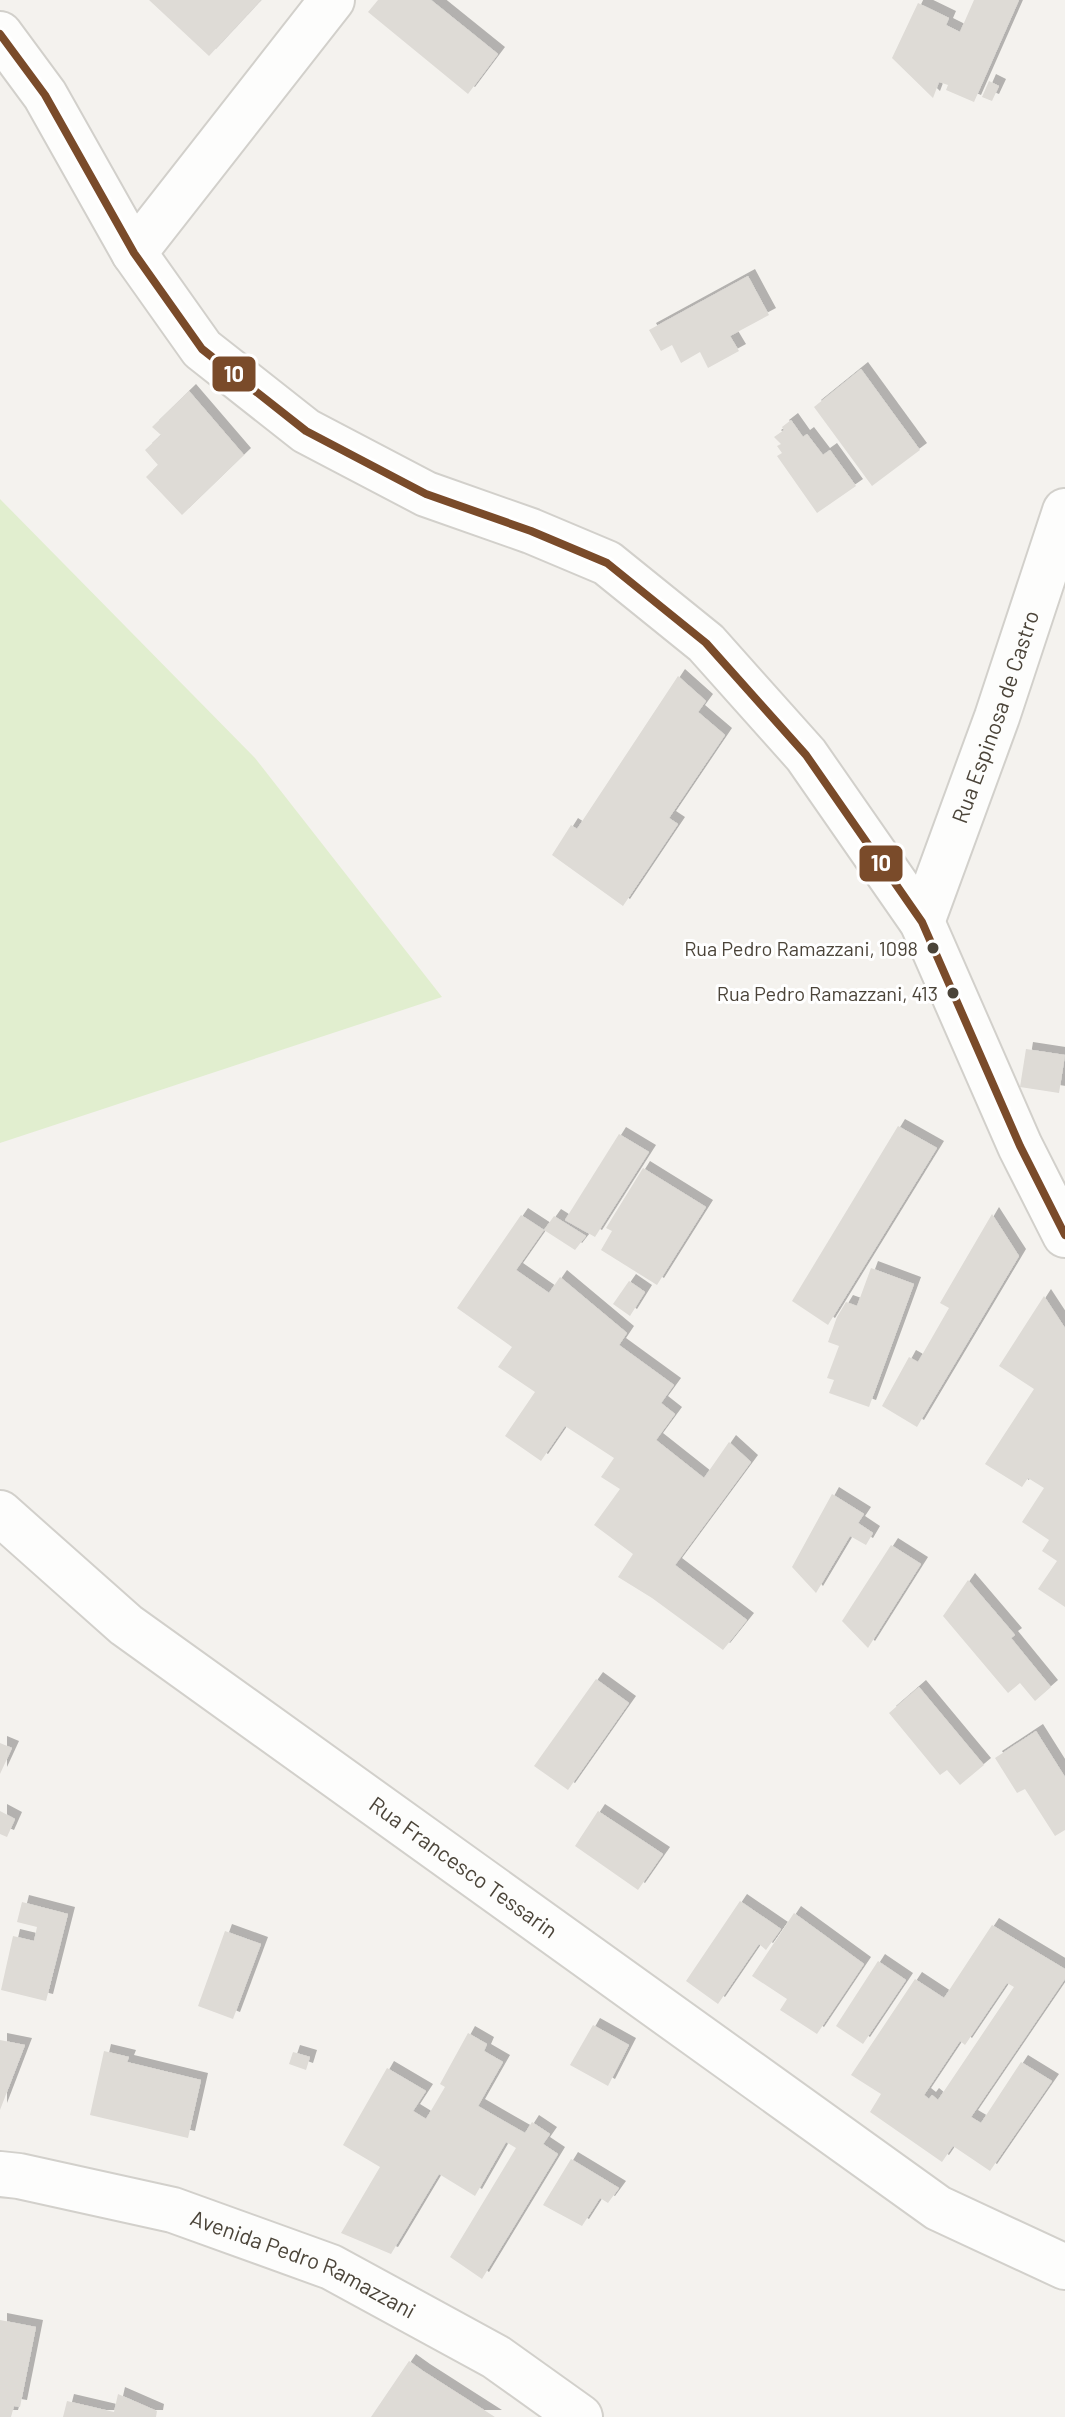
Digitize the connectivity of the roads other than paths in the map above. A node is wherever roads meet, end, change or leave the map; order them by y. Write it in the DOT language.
graph roads {
  1 [pos="332,0"];
  2 [pos="0,34"];
  3 [pos="134,253"];
  4 [pos="1065,511"];
  5 [pos="922,922"];
  6 [pos="1065,1235"];
  7 [pos="0,1513"];
  8 [pos="0,2174"];
  9 [pos="1065,2267"];
  10 [pos="580,2417"];
  1 -- 3 [label="street"];
  2 -- 3 [label="street"];
  3 -- 5 [label="street"];
  4 -- 5 [label="street, Rua Espinosa de Castro"];
  5 -- 6 [label="street"];
  7 -- 9 [label="street, Rua Francesco Tessarin"];
  8 -- 10 [label="street, Avenida Pedro Ramazzani"];
}
